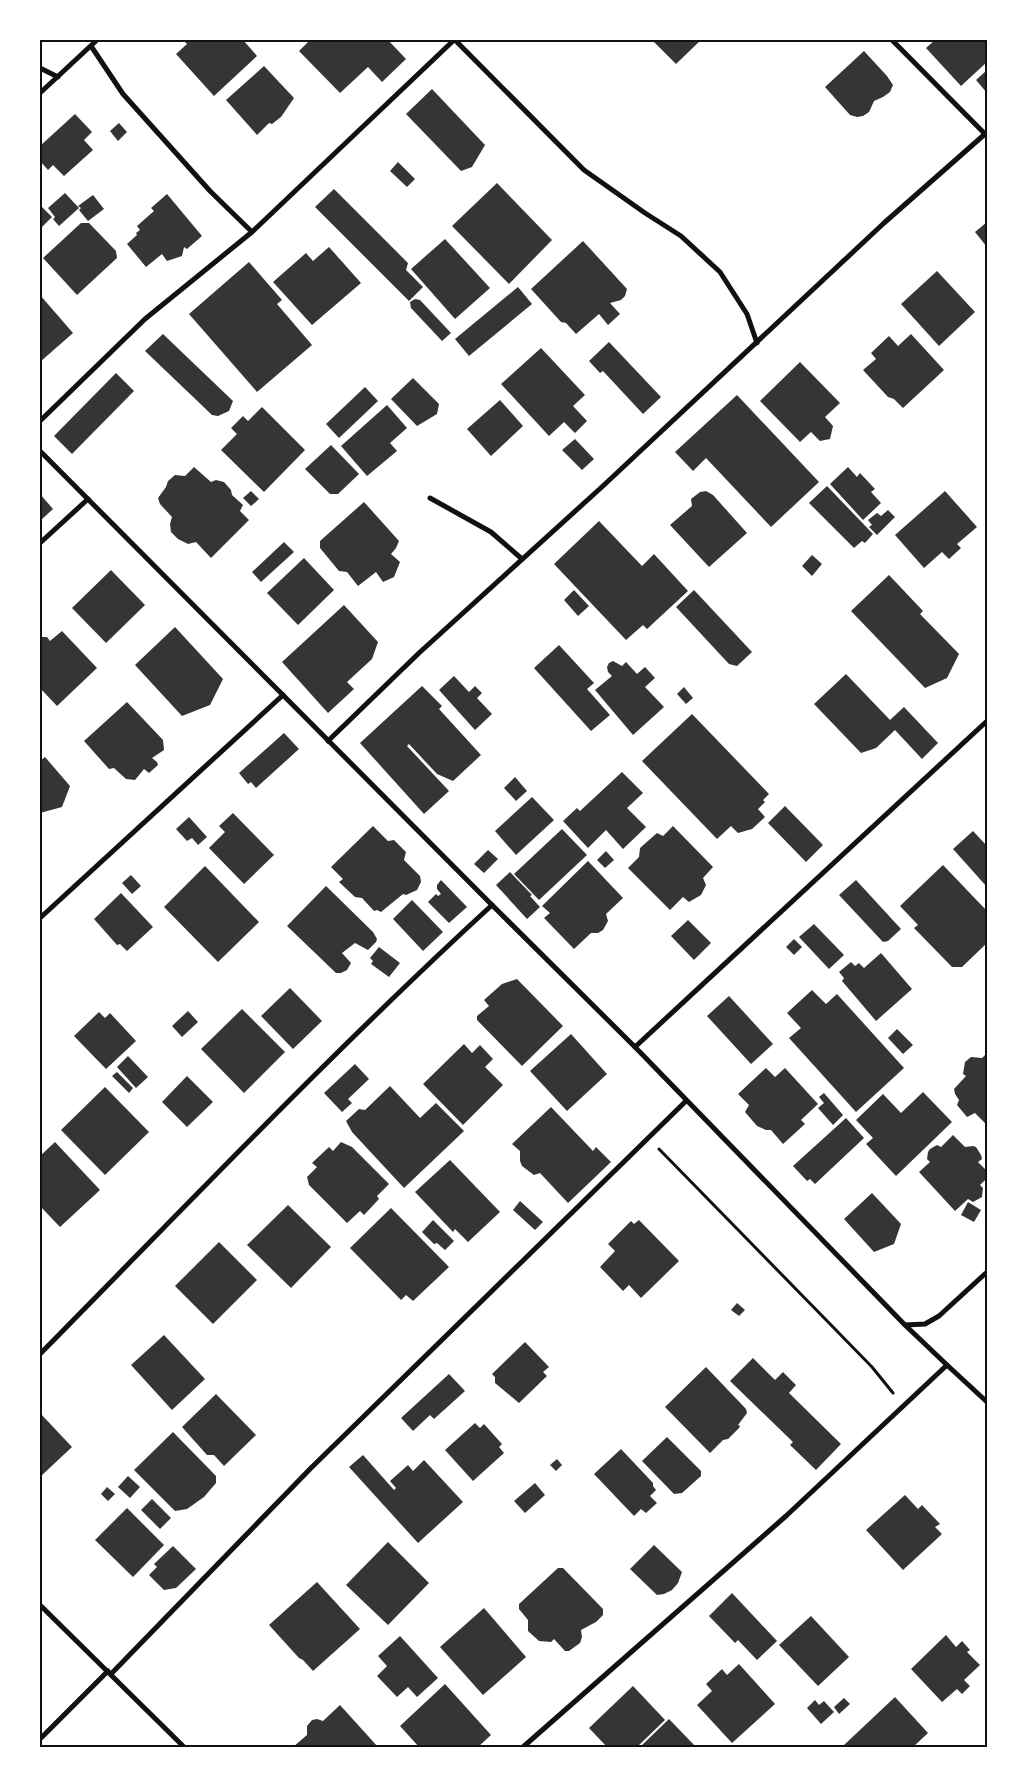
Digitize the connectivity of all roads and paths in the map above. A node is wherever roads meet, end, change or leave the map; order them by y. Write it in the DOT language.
graph roads {
  1 [pos="97,40"];
  2 [pos="454,40"];
  3 [pos="892,40"];
  4 [pos="91,46"];
  5 [pos="40,68"];
  6 [pos="58,77"];
  7 [pos="40,93"];
  8 [pos="986,135"];
  9 [pos="252,232"];
  10 [pos="757,343"];
  11 [pos="40,420"];
  12 [pos="40,451"];
  13 [pos="430,498"];
  14 [pos="88,499"];
  15 [pos="40,543"];
  16 [pos="522,559"];
  17 [pos="284,694"];
  18 [pos="987,721"];
  19 [pos="328,741"];
  20 [pos="492,905"];
  21 [pos="40,918"];
  22 [pos="636,1047"];
  23 [pos="686,1101"];
  24 [pos="648,1138"];
  25 [pos="987,1272"];
  26 [pos="905,1325"];
  27 [pos="40,1354"];
  28 [pos="947,1365"];
  29 [pos="987,1402"];
  30 [pos="904,1405"];
  31 [pos="40,1605"];
  32 [pos="109,1672"];
  33 [pos="40,1739"];
  34 [pos="184,1747"];
  35 [pos="523,1747"];
  1 -- 4 [label="street"];
  2 -- 9 [label="street"];
  2 -- 10 [label="street"];
  3 -- 8 [label="street"];
  4 -- 6 [label="street"];
  4 -- 9 [label="street"];
  5 -- 6 [label="street"];
  6 -- 7 [label="street"];
  8 -- 10 [label="street"];
  9 -- 11 [label="street"];
  10 -- 16 [label="street"];
  12 -- 14 [label="street"];
  13 -- 16 [label="street"];
  14 -- 15 [label="street"];
  14 -- 17 [label="street"];
  16 -- 19 [label="street"];
  17 -- 19 [label="street"];
  17 -- 21 [label="street"];
  18 -- 22 [label="street"];
  19 -- 20 [label="street"];
  20 -- 22 [label="street"];
  20 -- 27 [label="street"];
  22 -- 23 [label="street"];
  23 -- 24 [label="street"];
  23 -- 26 [label="street"];
  24 -- 30 [label="path"];
  24 -- 32 [label="street"];
  25 -- 26 [label="street"];
  26 -- 28 [label="street"];
  28 -- 29 [label="street"];
  28 -- 30 [label="street"];
  30 -- 35 [label="street"];
  31 -- 32 [label="street"];
  32 -- 33 [label="street"];
  32 -- 34 [label="street"];
}
